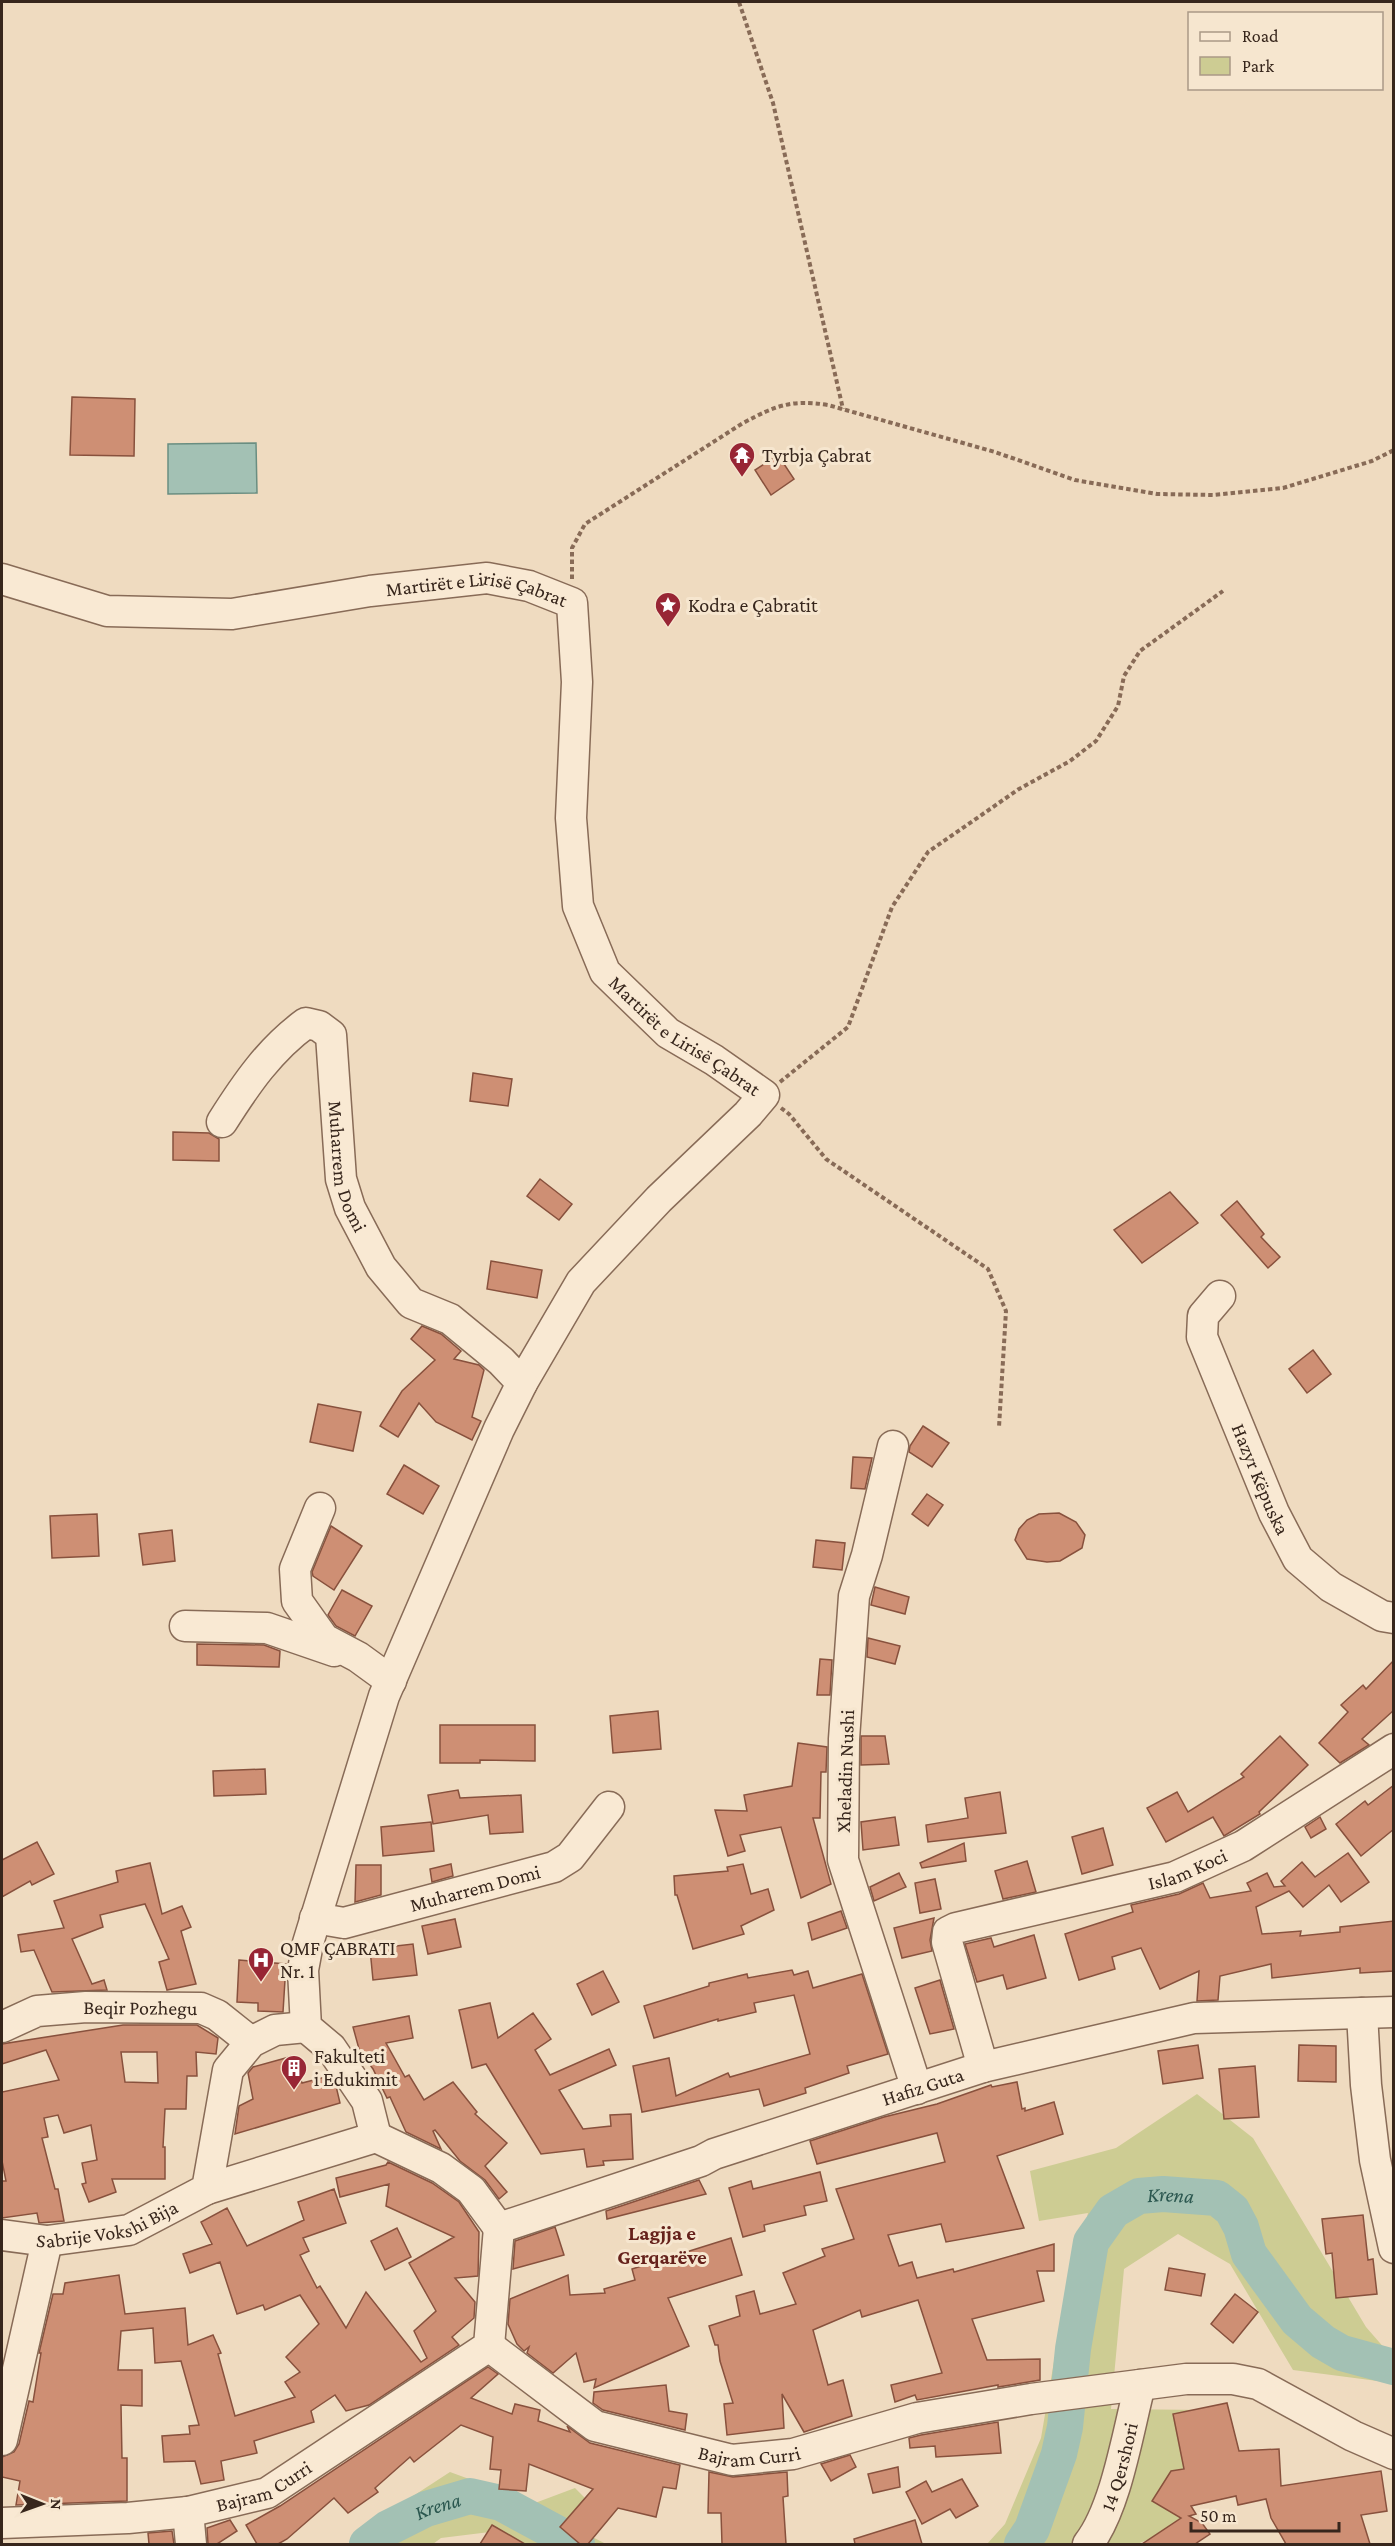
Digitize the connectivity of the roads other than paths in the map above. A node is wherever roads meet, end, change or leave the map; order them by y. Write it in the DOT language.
graph roads {
  1 [pos="2,579"];
  2 [pos="222,1122"];
  3 [pos="1220,1296"];
  4 [pos="522,1383"];
  5 [pos="893,1446"];
  6 [pos="320,1508"];
  7 [pos="1394,1618"];
  8 [pos="185,1626"];
  9 [pos="358,1657"];
  10 [pos="391,1681"];
  11 [pos="1394,1749"];
  12 [pos="609,1807"];
  13 [pos="315,1918"];
  14 [pos="1394,2012"];
  15 [pos="1362,2013"];
  16 [pos="306,2027"];
  17 [pos="2,2028"];
  18 [pos="251,2042"];
  19 [pos="982,2067"];
  20 [pos="917,2089"];
  21 [pos="376,2137"];
  22 [pos="207,2189"];
  23 [pos="499,2228"];
  24 [pos="2,2235"];
  25 [pos="47,2241"];
  26 [pos="1394,2248"];
  27 [pos="489,2346"];
  28 [pos="1132,2386"];
  29 [pos="2,2440"];
  30 [pos="1394,2454"];
  31 [pos="188,2512"];
  32 [pos="2,2523"];
  33 [pos="191,2544"];
  34 [pos="1088,2544"];
  1 -- 4 [label="street, Martirët e Lirisë Çabrat"];
  2 -- 4 [label="street, Muharrem Domi"];
  3 -- 7 [label="street, Hazyr Këpuska"];
  4 -- 10 [label="street"];
  5 -- 20 [label="street, Xheladin Nushi"];
  6 -- 9 [label="street"];
  8 -- 9 [label="street"];
  9 -- 10 [label="street"];
  10 -- 13 [label="street"];
  11 -- 19 [label="street, Islam Koci"];
  12 -- 13 [label="street, Muharrem Domi"];
  13 -- 16 [label="street"];
  14 -- 15 [label="street, Hafiz Guta"];
  15 -- 19 [label="street, Hafiz Guta"];
  15 -- 26 [label="street"];
  16 -- 18 [label="street"];
  16 -- 21 [label="street"];
  17 -- 18 [label="street, Beqir Pozhegu"];
  18 -- 22 [label="street"];
  19 -- 20 [label="street, Hafiz Guta"];
  20 -- 23 [label="street, Hafiz Guta"];
  21 -- 22 [label="street, Sabrije Vokshi Bija"];
  21 -- 23 [label="street"];
  22 -- 25 [label="street, Sabrije Vokshi Bija"];
  23 -- 27 [label="street"];
  24 -- 25 [label="street, Sabrije Vokshi Bija"];
  25 -- 29 [label="street"];
  27 -- 28 [label="street, Bajram Curri"];
  27 -- 31 [label="street, Bajram Curri"];
  28 -- 30 [label="street, Bajram Curri"];
  28 -- 34 [label="street, 14 Qershori"];
  31 -- 32 [label="street, Bajram Curri"];
  31 -- 33 [label="street"];
}
